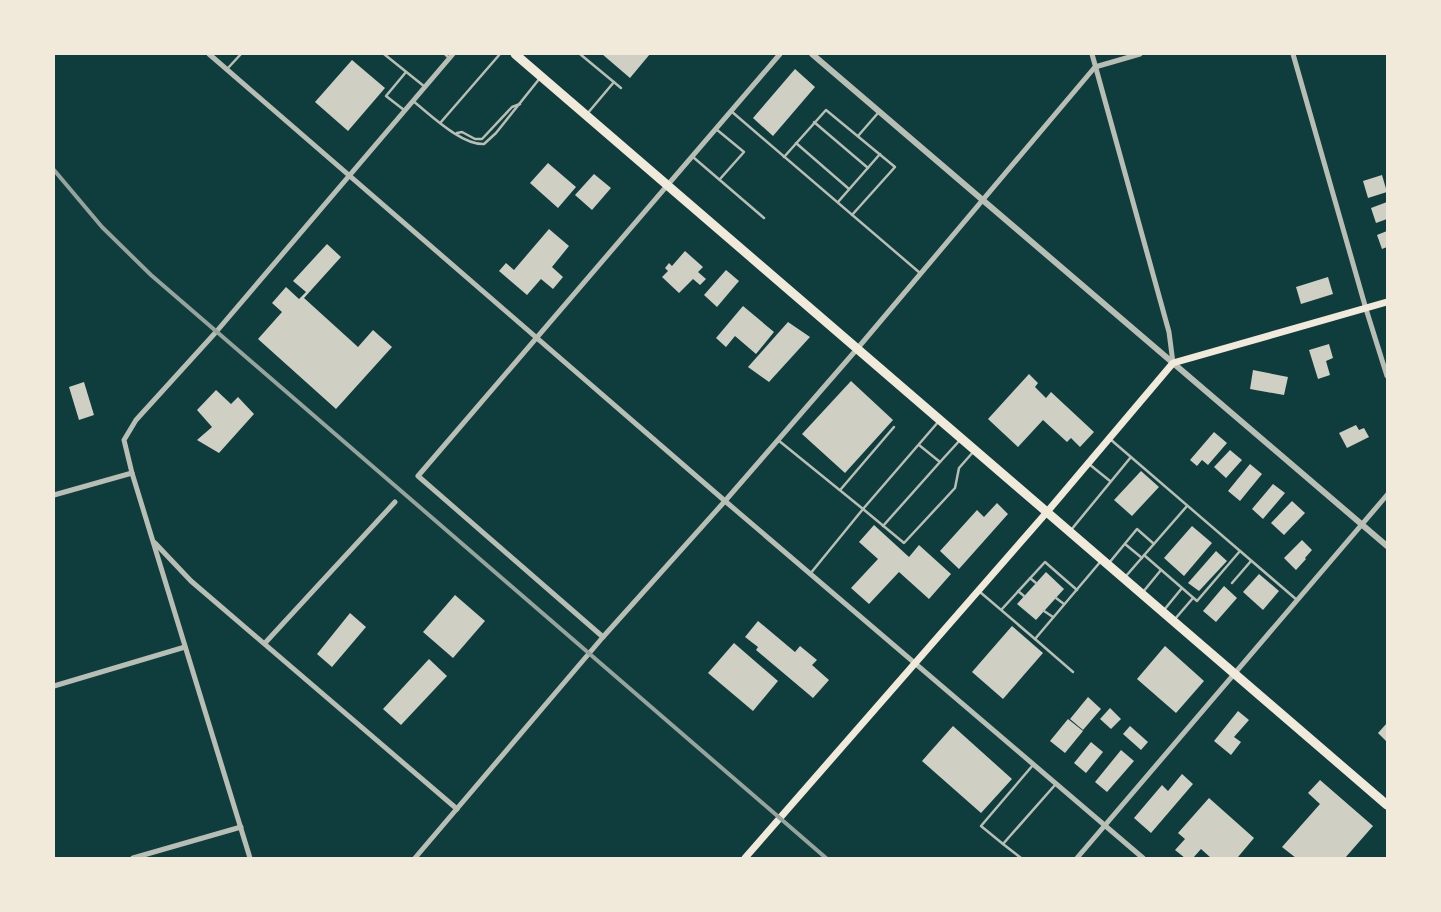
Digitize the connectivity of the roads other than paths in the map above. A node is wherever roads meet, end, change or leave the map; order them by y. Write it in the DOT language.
graph roads {
  1 [pos="208,54"];
  2 [pos="241,54"];
  3 [pos="384,54"];
  4 [pos="445,54"];
  5 [pos="500,54"];
  6 [pos="515,54"];
  7 [pos="580,54"];
  8 [pos="780,54"];
  9 [pos="812,54"];
  10 [pos="1092,54"];
  11 [pos="1140,54"];
  12 [pos="1293,54"];
  13 [pos="451,56"];
  14 [pos="1095,67"];
  15 [pos="227,70"];
  16 [pos="406,72"];
  17 [pos="541,76"];
  18 [pos="614,82"];
  19 [pos="425,87"];
  20 [pos="621,88"];
  21 [pos="413,101"];
  22 [pos="520,104"];
  23 [pos="405,111"];
  24 [pos="731,111"];
  25 [pos="879,112"];
  26 [pos="586,115"];
  27 [pos="441,122"];
  28 [pos="814,122"];
  29 [pos="716,129"];
  30 [pos="455,134"];
  31 [pos="858,136"];
  32 [pos="796,143"];
  33 [pos="880,154"];
  34 [pos="693,156"];
  35 [pos="784,157"];
  36 [pos="868,168"];
  37 [pos="350,176"];
  38 [pos="720,179"];
  39 [pos="668,186"];
  40 [pos="849,189"];
  41 [pos="983,200"];
  42 [pos="837,202"];
  43 [pos="852,215"];
  44 [pos="764,218"];
  45 [pos="921,274"];
  46 [pos="1387,302"];
  47 [pos="1366,309"];
  48 [pos="535,338"];
  49 [pos="858,349"];
  50 [pos="1173,363"];
  51 [pos="1387,376"];
  52 [pos="940,420"];
  53 [pos="894,427"];
  54 [pos="1109,438"];
  55 [pos="962,439"];
  56 [pos="778,440"];
  57 [pos="919,445"];
  58 [pos="975,450"];
  59 [pos="1131,457"];
  60 [pos="940,462"];
  61 [pos="1088,463"];
  62 [pos="132,473"];
  63 [pos="1111,482"];
  64 [pos="841,490"];
  65 [pos="54,495"];
  66 [pos="1387,495"];
  67 [pos="725,501"];
  68 [pos="395,502"];
  69 [pos="1187,506"];
  70 [pos="864,509"];
  71 [pos="1047,512"];
  72 [pos="1362,524"];
  73 [pos="883,526"];
  74 [pos="1070,531"];
  75 [pos="153,541"];
  76 [pos="1125,544"];
  77 [pos="1154,544"];
  78 [pos="1387,546"];
  79 [pos="1240,551"];
  80 [pos="1143,557"];
  81 [pos="1251,560"];
  82 [pos="1105,561"];
  83 [pos="1161,570"];
  84 [pos="810,574"];
  85 [pos="1030,578"];
  86 [pos="1125,578"];
  87 [pos="1036,583"];
  88 [pos="1232,583"];
  89 [pos="1182,588"];
  90 [pos="1077,590"];
  91 [pos="978,591"];
  92 [pos="1018,591"];
  93 [pos="1142,593"];
  94 [pos="1024,596"];
  95 [pos="1056,598"];
  96 [pos="1193,598"];
  97 [pos="1297,600"];
  98 [pos="1064,604"];
  99 [pos="1002,609"];
  100 [pos="1044,611"];
  101 [pos="1163,611"];
  102 [pos="1053,617"];
  103 [pos="1174,620"];
  104 [pos="603,637"];
  105 [pos="1034,639"];
  106 [pos="265,643"];
  107 [pos="185,647"];
  108 [pos="915,664"];
  109 [pos="1073,672"];
  110 [pos="1236,673"];
  111 [pos="54,686"];
  112 [pos="1034,764"];
  113 [pos="1056,783"];
  114 [pos="1387,805"];
  115 [pos="457,809"];
  116 [pos="1105,825"];
  117 [pos="241,826"];
  118 [pos="1003,844"];
  119 [pos="133,858"];
  120 [pos="250,858"];
  121 [pos="415,858"];
  122 [pos="745,858"];
  123 [pos="1021,858"];
  124 [pos="1077,858"];
  125 [pos="1143,858"];
  1 -- 15 [label="street"];
  2 -- 15 [label="lane"];
  3 -- 16 [label="lane"];
  4 -- 13 [label="lane"];
  5 -- 27 [label="lane"];
  6 -- 17 [label="highway"];
  7 -- 18 [label="lane"];
  8 -- 24 [label="street"];
  9 -- 25 [label="street"];
  10 -- 14 [label="street"];
  11 -- 14 [label="street"];
  12 -- 47 [label="street"];
  13 -- 19 [label="street"];
  14 -- 41 [label="street"];
  14 -- 50 [label="street"];
  15 -- 37 [label="street"];
  16 -- 19 [label="lane"];
  16 -- 23 [label="lane"];
  17 -- 22 [label="lane"];
  17 -- 26 [label="highway"];
  18 -- 20 [label="lane"];
  18 -- 26 [label="lane"];
  19 -- 21 [label="street"];
  21 -- 23 [label="street"];
  21 -- 27 [label="lane"];
  22 -- 30 [label="lane"];
  22 -- 30 [label="lane"];
  23 -- 37 [label="street"];
  24 -- 29 [label="street"];
  24 -- 35 [label="lane"];
  25 -- 31 [label="lane"];
  25 -- 41 [label="street"];
  26 -- 39 [label="highway"];
  27 -- 30 [label="lane"];
  28 -- 31 [label="lane"];
  28 -- 32 [label="lane"];
  28 -- 36 [label="lane"];
  29 -- 34 [label="street"];
  29 -- 38 [label="lane"];
  31 -- 33 [label="lane"];
  32 -- 35 [label="lane"];
  32 -- 40 [label="lane"];
  33 -- 36 [label="lane"];
  33 -- 43 [label="lane"];
  34 -- 38 [label="lane"];
  34 -- 39 [label="street"];
  35 -- 42 [label="lane"];
  36 -- 40 [label="lane"];
  37 -- 48 [label="street"];
  37 -- 62 [label="street"];
  38 -- 44 [label="lane"];
  39 -- 48 [label="street"];
  39 -- 49 [label="highway"];
  40 -- 42 [label="lane"];
  41 -- 45 [label="street"];
  41 -- 50 [label="street"];
  42 -- 43 [label="lane"];
  43 -- 45 [label="lane"];
  45 -- 49 [label="street"];
  46 -- 47 [label="main road"];
  47 -- 50 [label="main road"];
  47 -- 51 [label="street"];
  48 -- 67 [label="street"];
  48 -- 104 [label="street"];
  49 -- 52 [label="highway"];
  49 -- 56 [label="street"];
  50 -- 54 [label="main road"];
  50 -- 72 [label="street"];
  52 -- 55 [label="highway"];
  52 -- 57 [label="lane"];
  53 -- 64 [label="lane"];
  54 -- 59 [label="lane"];
  54 -- 61 [label="main road"];
  55 -- 58 [label="highway"];
  55 -- 60 [label="lane"];
  56 -- 64 [label="lane"];
  56 -- 67 [label="street"];
  57 -- 60 [label="lane"];
  57 -- 70 [label="lane"];
  58 -- 71 [label="highway"];
  58 -- 73 [label="lane"];
  59 -- 63 [label="lane"];
  59 -- 69 [label="lane"];
  60 -- 73 [label="lane"];
  61 -- 63 [label="lane"];
  61 -- 71 [label="main road"];
  62 -- 65 [label="street"];
  62 -- 75 [label="street"];
  63 -- 74 [label="lane"];
  64 -- 70 [label="lane"];
  66 -- 72 [label="street"];
  67 -- 84 [label="street"];
  67 -- 104 [label="street"];
  68 -- 106 [label="street"];
  69 -- 77 [label="lane"];
  69 -- 79 [label="lane"];
  70 -- 73 [label="lane"];
  70 -- 84 [label="lane"];
  71 -- 74 [label="highway"];
  71 -- 91 [label="main road"];
  72 -- 78 [label="street"];
  72 -- 97 [label="street"];
  74 -- 82 [label="highway"];
  75 -- 106 [label="street"];
  75 -- 107 [label="street"];
  76 -- 77 [label="lane"];
  76 -- 80 [label="lane"];
  76 -- 82 [label="lane"];
  77 -- 80 [label="lane"];
  79 -- 81 [label="lane"];
  79 -- 96 [label="lane"];
  80 -- 83 [label="lane"];
  80 -- 86 [label="lane"];
  81 -- 88 [label="lane"];
  81 -- 97 [label="lane"];
  82 -- 86 [label="highway"];
  82 -- 90 [label="lane"];
  83 -- 89 [label="lane"];
  83 -- 93 [label="lane"];
  84 -- 108 [label="street"];
  85 -- 87 [label="lane"];
  85 -- 90 [label="lane"];
  85 -- 92 [label="lane"];
  86 -- 93 [label="highway"];
  89 -- 96 [label="lane"];
  89 -- 101 [label="lane"];
  90 -- 98 [label="lane"];
  91 -- 99 [label="lane"];
  91 -- 108 [label="main road"];
  92 -- 94 [label="lane"];
  92 -- 99 [label="lane"];
  93 -- 101 [label="highway"];
  95 -- 98 [label="lane"];
  96 -- 103 [label="lane"];
  97 -- 110 [label="street"];
  98 -- 102 [label="lane"];
  99 -- 105 [label="lane"];
  100 -- 102 [label="lane"];
  101 -- 103 [label="highway"];
  102 -- 105 [label="lane"];
  103 -- 110 [label="highway"];
  104 -- 115 [label="street"];
  105 -- 109 [label="lane"];
  106 -- 115 [label="street"];
  107 -- 111 [label="street"];
  107 -- 117 [label="street"];
  108 -- 112 [label="street"];
  108 -- 122 [label="main road"];
  110 -- 114 [label="highway"];
  110 -- 116 [label="street"];
  112 -- 113 [label="street"];
  112 -- 118 [label="lane"];
  113 -- 116 [label="street"];
  113 -- 118 [label="lane"];
  115 -- 121 [label="street"];
  116 -- 124 [label="street"];
  116 -- 125 [label="street"];
  117 -- 119 [label="street"];
  117 -- 120 [label="street"];
  118 -- 123 [label="lane"];
}
